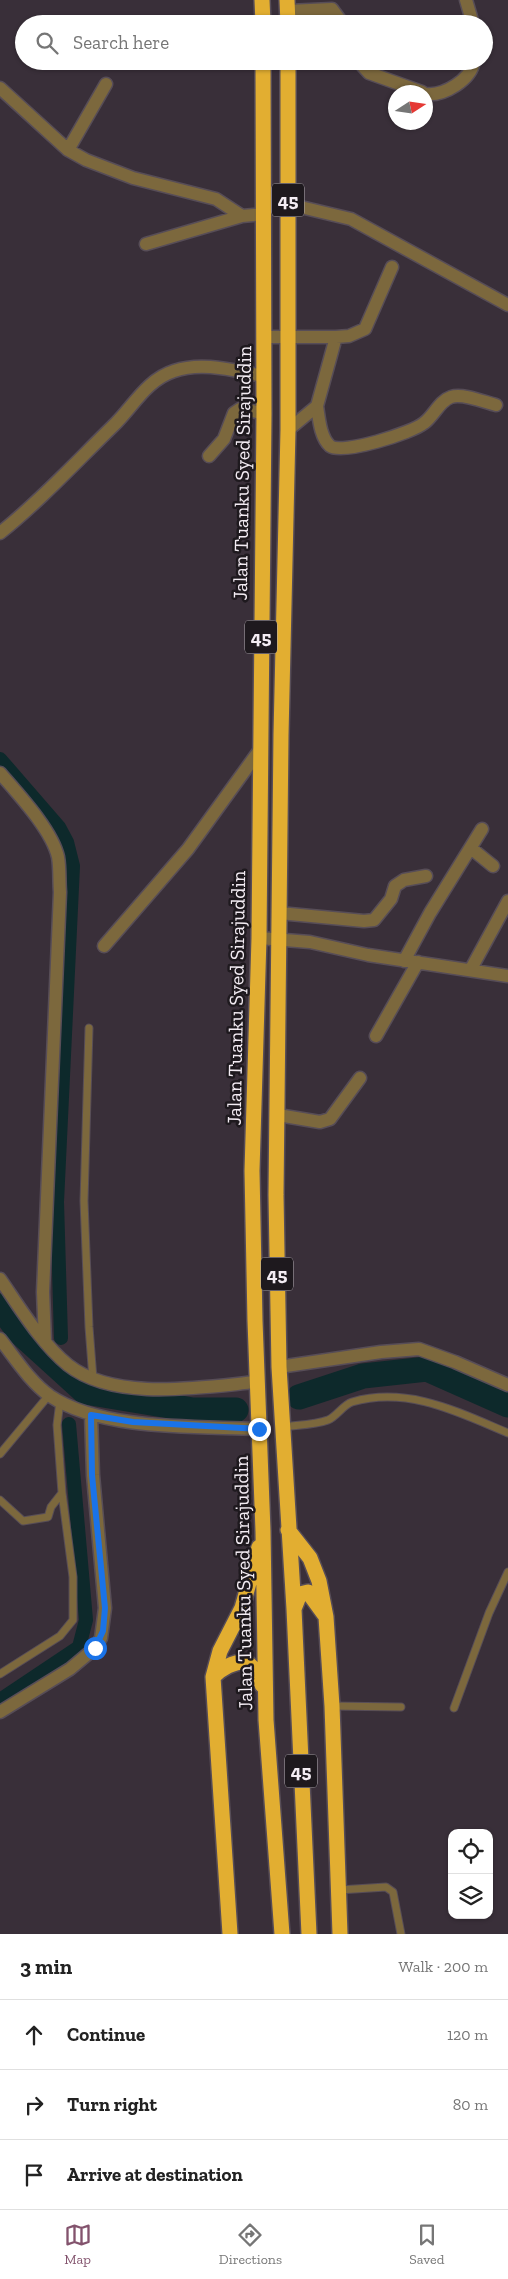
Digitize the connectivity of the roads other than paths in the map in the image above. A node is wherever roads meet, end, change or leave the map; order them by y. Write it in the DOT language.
graph roads {
  1 [pos="262,0"];
  2 [pos="466,0"];
  3 [pos="287,12"];
  4 [pos="263,15"];
  5 [pos="336,15"];
  6 [pos="470,15"];
  7 [pos="263,70"];
  8 [pos="288,70"];
  9 [pos="367,70"];
  10 [pos="471,70"];
  11 [pos="106,84"];
  12 [pos="402,85"];
  13 [pos="0,88"];
  14 [pos="433,93"];
  15 [pos="68,150"];
  16 [pos="288,204"];
  17 [pos="265,214"];
  18 [pos="242,216"];
  19 [pos="146,244"];
  20 [pos="392,267"];
  21 [pos="508,305"];
  22 [pos="264,337"];
  23 [pos="336,337"];
  24 [pos="288,338"];
  25 [pos="264,376"];
  26 [pos="496,405"];
  27 [pos="317,406"];
  28 [pos="264,414"];
  29 [pos="288,430"];
  30 [pos="209,456"];
  31 [pos="0,533"];
  32 [pos="259,751"];
  33 [pos="0,773"];
  34 [pos="482,829"];
  35 [pos="472,849"];
  36 [pos="494,866"];
  37 [pos="426,876"];
  38 [pos="508,901"];
  39 [pos="279,913"];
  40 [pos="259,938"];
  41 [pos="278,939"];
  42 [pos="104,946"];
  43 [pos="404,961"];
  44 [pos="418,962"];
  45 [pos="471,969"];
  46 [pos="508,976"];
  47 [pos="89,1028"];
  48 [pos="376,1036"];
  49 [pos="360,1078"];
  50 [pos="278,1115"];
  51 [pos="0,1279"];
  52 [pos="0,1338"];
  53 [pos="45,1341"];
  54 [pos="279,1368"];
  55 [pos="93,1380"];
  56 [pos="257,1382"];
  57 [pos="508,1386"];
  58 [pos="48,1394"];
  59 [pos="60,1402"];
  60 [pos="91,1415"];
  61 [pos="282,1427"];
  62 [pos="259,1429"];
  63 [pos="508,1433"];
  64 [pos="0,1454"];
  65 [pos="62,1493"];
  66 [pos="0,1500"];
  67 [pos="288,1530"];
  68 [pos="263,1531"];
  69 [pos="508,1572"];
  70 [pos="294,1609"];
  71 [pos="326,1617"];
  72 [pos="0,1674"];
  73 [pos="213,1677"];
  74 [pos="332,1706"];
  75 [pos="400,1707"];
  76 [pos="454,1708"];
  77 [pos="0,1712"];
  78 [pos="266,1720"];
  79 [pos="338,1890"];
  80 [pos="230,1934"];
  81 [pos="282,1934"];
  82 [pos="309,1934"];
  83 [pos="340,1934"];
  84 [pos="401,1934"];
  1 -- 4 [label="highway"];
  2 -- 6 [label="street"];
  3 -- 5 [label="street"];
  7 -- 17 [label="highway, Jalan Tuanku Syed Sirajuddin / 45"];
  8 -- 16 [label="highway, Jalan Tuanku Syed Sirajuddin / 45"];
  9 -- 12 [label="street"];
  10 -- 14 [label="street"];
  11 -- 15 [label="street"];
  13 -- 15 [label="street"];
  15 -- 18 [label="street"];
  16 -- 21 [label="street"];
  16 -- 24 [label="highway, Jalan Tuanku Syed Sirajuddin / 45"];
  17 -- 18 [label="street"];
  17 -- 22 [label="highway, Jalan Tuanku Syed Sirajuddin / 45"];
  18 -- 19 [label="street"];
  20 -- 23 [label="street"];
  22 -- 24 [label="street"];
  22 -- 25 [label="highway, Jalan Tuanku Syed Sirajuddin / 45"];
  23 -- 24 [label="street"];
  23 -- 27 [label="street"];
  24 -- 29 [label="highway, Jalan Tuanku Syed Sirajuddin / 45"];
  25 -- 28 [label="highway, Jalan Tuanku Syed Sirajuddin / 45"];
  25 -- 31 [label="street"];
  26 -- 27 [label="street"];
  27 -- 29 [label="street"];
  28 -- 30 [label="street"];
  28 -- 32 [label="highway, Jalan Tuanku Syed Sirajuddin / 45"];
  29 -- 39 [label="highway, Jalan Tuanku Syed Sirajuddin / 45"];
  32 -- 40 [label="highway, Jalan Tuanku Syed Sirajuddin / 45"];
  32 -- 42 [label="street"];
  33 -- 53 [label="street"];
  34 -- 35 [label="street"];
  35 -- 36 [label="street"];
  35 -- 43 [label="street"];
  37 -- 39 [label="street"];
  38 -- 45 [label="street"];
  39 -- 41 [label="highway, Jalan Tuanku Syed Sirajuddin / 45"];
  40 -- 41 [label="street"];
  40 -- 56 [label="highway, Jalan Tuanku Syed Sirajuddin / 45"];
  41 -- 43 [label="street"];
  41 -- 50 [label="highway, Jalan Tuanku Syed Sirajuddin / 45"];
  43 -- 44 [label="street"];
  44 -- 45 [label="street"];
  44 -- 48 [label="street"];
  45 -- 46 [label="street"];
  47 -- 55 [label="lane"];
  49 -- 50 [label="street"];
  50 -- 54 [label="highway, Jalan Tuanku Syed Sirajuddin / 45"];
  51 -- 53 [label="street"];
  52 -- 58 [label="street"];
  53 -- 55 [label="street"];
  54 -- 57 [label="street"];
  54 -- 61 [label="highway, Jalan Tuanku Syed Sirajuddin / 45"];
  55 -- 56 [label="street"];
  56 -- 62 [label="highway, Jalan Tuanku Syed Sirajuddin / 45"];
  58 -- 59 [label="street"];
  58 -- 64 [label="lane"];
  59 -- 60 [label="street"];
  59 -- 65 [label="lane"];
  60 -- 62 [label="street"];
  60 -- 77 [label="street"];
  61 -- 63 [label="lane"];
  61 -- 67 [label="highway, Jalan Tuanku Syed Sirajuddin / 45"];
  62 -- 68 [label="highway, Jalan Tuanku Syed Sirajuddin / 45"];
  65 -- 66 [label="lane"];
  65 -- 72 [label="lane"];
  67 -- 70 [label="highway, Jalan Tuanku Syed Sirajuddin / 45"];
  67 -- 71 [label="highway"];
  68 -- 73 [label="highway"];
  68 -- 78 [label="highway, Jalan Tuanku Syed Sirajuddin / 45"];
  69 -- 76 [label="lane"];
  70 -- 71 [label="highway"];
  70 -- 82 [label="highway, Jalan Tuanku Syed Sirajuddin / 45"];
  71 -- 74 [label="highway"];
  73 -- 78 [label="highway"];
  73 -- 80 [label="highway"];
  74 -- 75 [label="lane"];
  74 -- 79 [label="highway"];
  78 -- 81 [label="highway, Jalan Tuanku Syed Sirajuddin / 45"];
  79 -- 83 [label="highway"];
  79 -- 84 [label="lane"];
}
